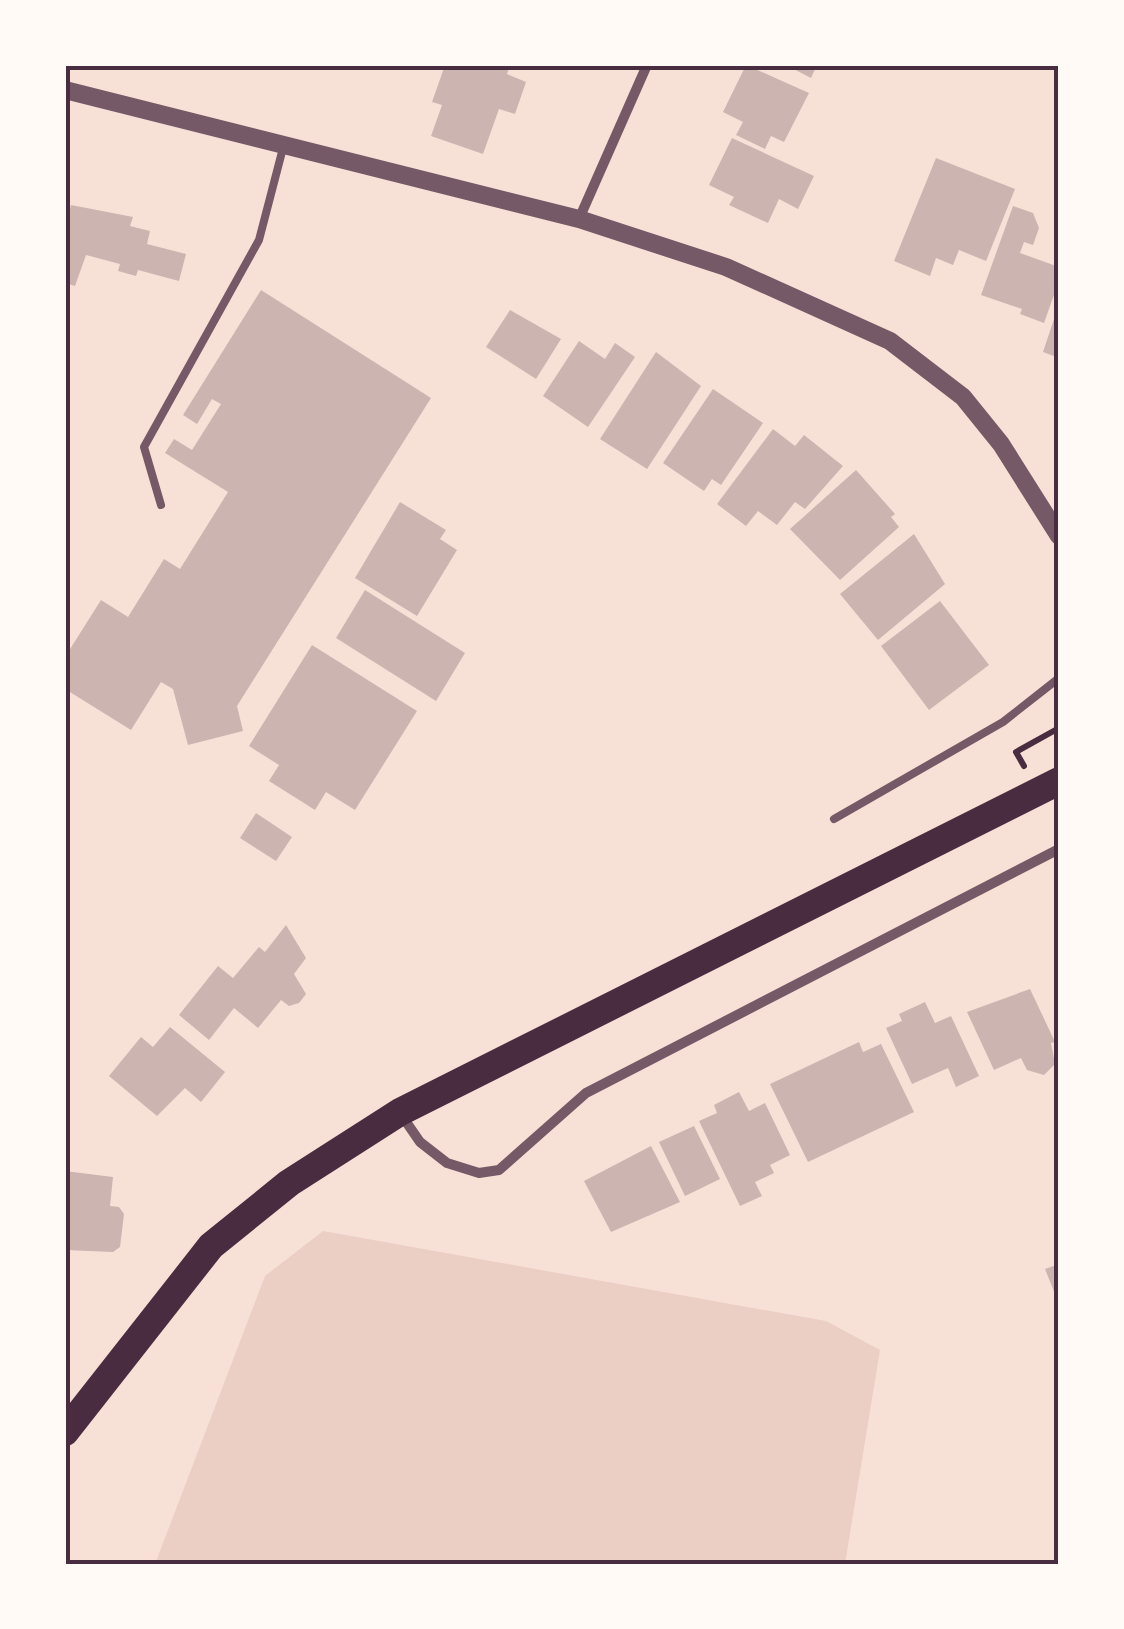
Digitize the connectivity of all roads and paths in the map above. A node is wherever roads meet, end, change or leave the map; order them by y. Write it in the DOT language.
graph roads {
  1 [pos="647,65"];
  2 [pos="65,90"];
  3 [pos="284,143"];
  4 [pos="579,219"];
  5 [pos="161,505"];
  6 [pos="1059,536"];
  7 [pos="1059,678"];
  8 [pos="1059,728"];
  9 [pos="1024,768"];
  10 [pos="1059,781"];
  11 [pos="834,819"];
  12 [pos="1059,850"];
  13 [pos="400,1112"];
  14 [pos="65,1432"];
  1 -- 4 [label="street"];
  2 -- 3 [label="street"];
  3 -- 4 [label="street"];
  3 -- 5 [label="lane"];
  4 -- 6 [label="street"];
  7 -- 11 [label="lane"];
  8 -- 9 [label="path"];
  10 -- 13 [label="highway"];
  12 -- 13 [label="street"];
  13 -- 14 [label="highway"];
}
